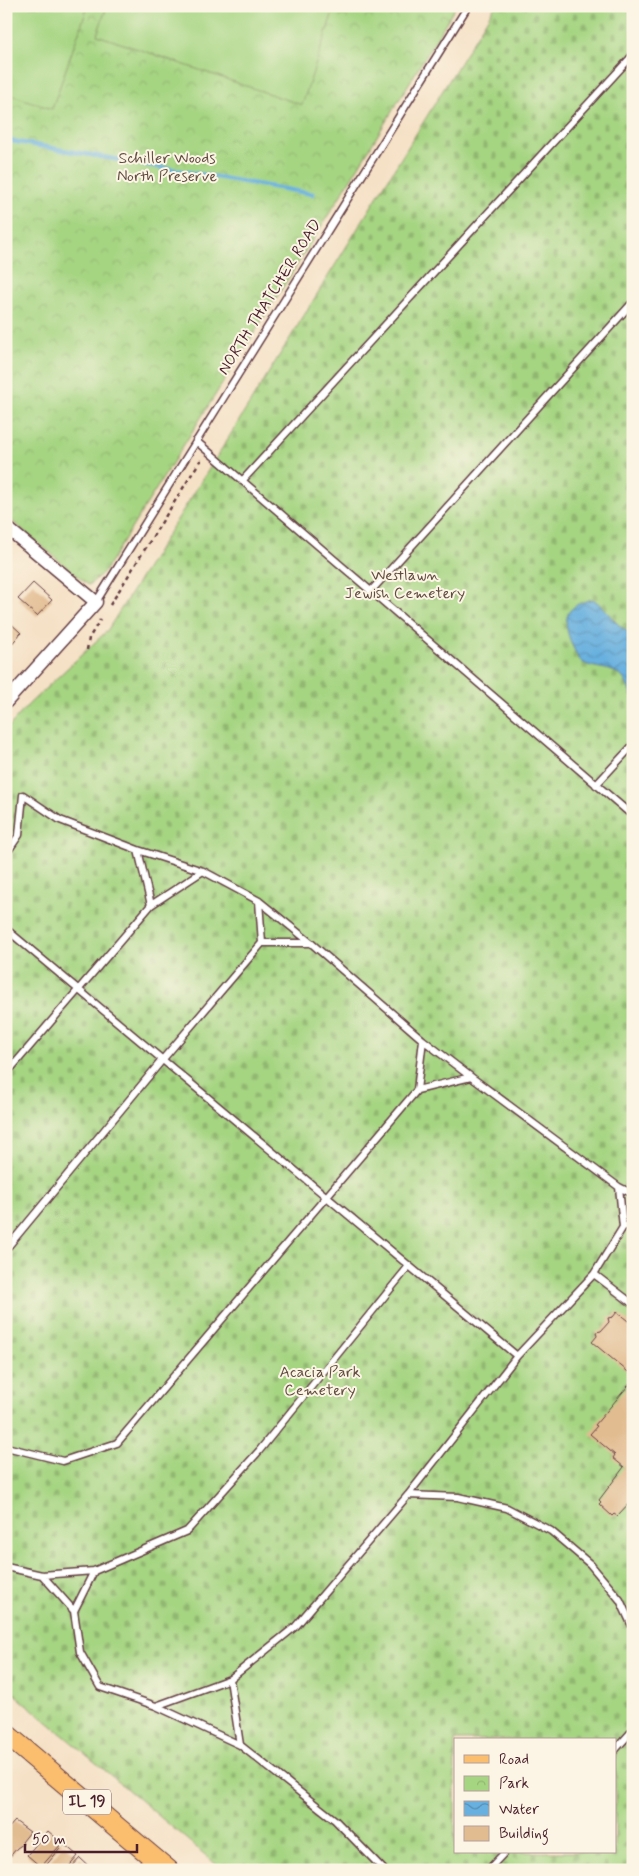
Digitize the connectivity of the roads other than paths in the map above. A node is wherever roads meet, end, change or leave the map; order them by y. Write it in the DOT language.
graph roads {
  1 [pos="468,6"];
  2 [pos="633,55"];
  3 [pos="633,302"];
  4 [pos="196,441"];
  5 [pos="242,481"];
  6 [pos="9,533"];
  7 [pos="370,592"];
  8 [pos="96,602"];
  9 [pos="6,702"];
  10 [pos="633,744"];
  11 [pos="596,785"];
  12 [pos="633,816"];
  13 [pos="138,850"];
  14 [pos="6,854"];
  15 [pos="203,871"];
  16 [pos="259,901"];
  17 [pos="151,905"];
  18 [pos="6,928"];
  19 [pos="311,942"];
  20 [pos="262,943"];
  21 [pos="78,988"];
  22 [pos="424,1040"];
  23 [pos="163,1060"];
  24 [pos="6,1074"];
  25 [pos="471,1077"];
  26 [pos="417,1090"];
  27 [pos="619,1187"];
  28 [pos="633,1194"];
  29 [pos="326,1196"];
  30 [pos="633,1224"];
  31 [pos="623,1227"];
  32 [pos="6,1249"];
  33 [pos="409,1266"];
  34 [pos="594,1274"];
  35 [pos="633,1304"];
  36 [pos="517,1356"];
  37 [pos="6,1447"];
  38 [pos="408,1495"];
  39 [pos="6,1567"];
  40 [pos="94,1571"];
  41 [pos="42,1575"];
  42 [pos="74,1611"];
  43 [pos="633,1628"];
  44 [pos="230,1678"];
  45 [pos="156,1706"];
  46 [pos="633,1730"];
  47 [pos="7,1734"];
  48 [pos="240,1745"];
  49 [pos="616,1749"];
  50 [pos="503,1854"];
  51 [pos="168,1870"];
  52 [pos="384,1870"];
  53 [pos="488,1870"];
  1 -- 4 [label="lane, NORTH THATCHER ROAD"];
  2 -- 5 [label="lane"];
  3 -- 7 [label="lane"];
  4 -- 5 [label="lane"];
  4 -- 8 [label="lane, NORTH THATCHER ROAD"];
  5 -- 7 [label="lane"];
  6 -- 8 [label="street"];
  7 -- 11 [label="lane"];
  8 -- 9 [label="street"];
  10 -- 11 [label="lane"];
  11 -- 12 [label="lane"];
  13 -- 14 [label="lane"];
  13 -- 15 [label="lane"];
  13 -- 17 [label="lane"];
  15 -- 16 [label="lane"];
  15 -- 17 [label="lane"];
  16 -- 19 [label="lane"];
  16 -- 20 [label="lane"];
  17 -- 21 [label="lane"];
  18 -- 21 [label="lane"];
  19 -- 20 [label="lane"];
  19 -- 22 [label="lane"];
  20 -- 23 [label="lane"];
  21 -- 23 [label="lane"];
  21 -- 24 [label="lane"];
  22 -- 25 [label="lane"];
  22 -- 26 [label="lane"];
  23 -- 29 [label="lane"];
  23 -- 32 [label="lane"];
  25 -- 26 [label="lane"];
  25 -- 27 [label="lane"];
  26 -- 29 [label="lane"];
  27 -- 28 [label="lane"];
  27 -- 31 [label="lane"];
  29 -- 33 [label="lane"];
  29 -- 37 [label="lane"];
  30 -- 31 [label="lane"];
  31 -- 34 [label="lane"];
  33 -- 36 [label="lane"];
  33 -- 40 [label="lane"];
  34 -- 35 [label="lane"];
  34 -- 36 [label="lane"];
  36 -- 38 [label="lane"];
  38 -- 43 [label="lane"];
  38 -- 44 [label="lane"];
  39 -- 41 [label="lane"];
  40 -- 41 [label="lane"];
  40 -- 42 [label="lane"];
  41 -- 42 [label="lane"];
  42 -- 45 [label="lane"];
  44 -- 45 [label="lane"];
  44 -- 48 [label="lane"];
  45 -- 48 [label="lane"];
  46 -- 49 [label="lane"];
  47 -- 51 [label="main road, IL 19"];
  48 -- 52 [label="lane"];
  50 -- 53 [label="lane"];
}
